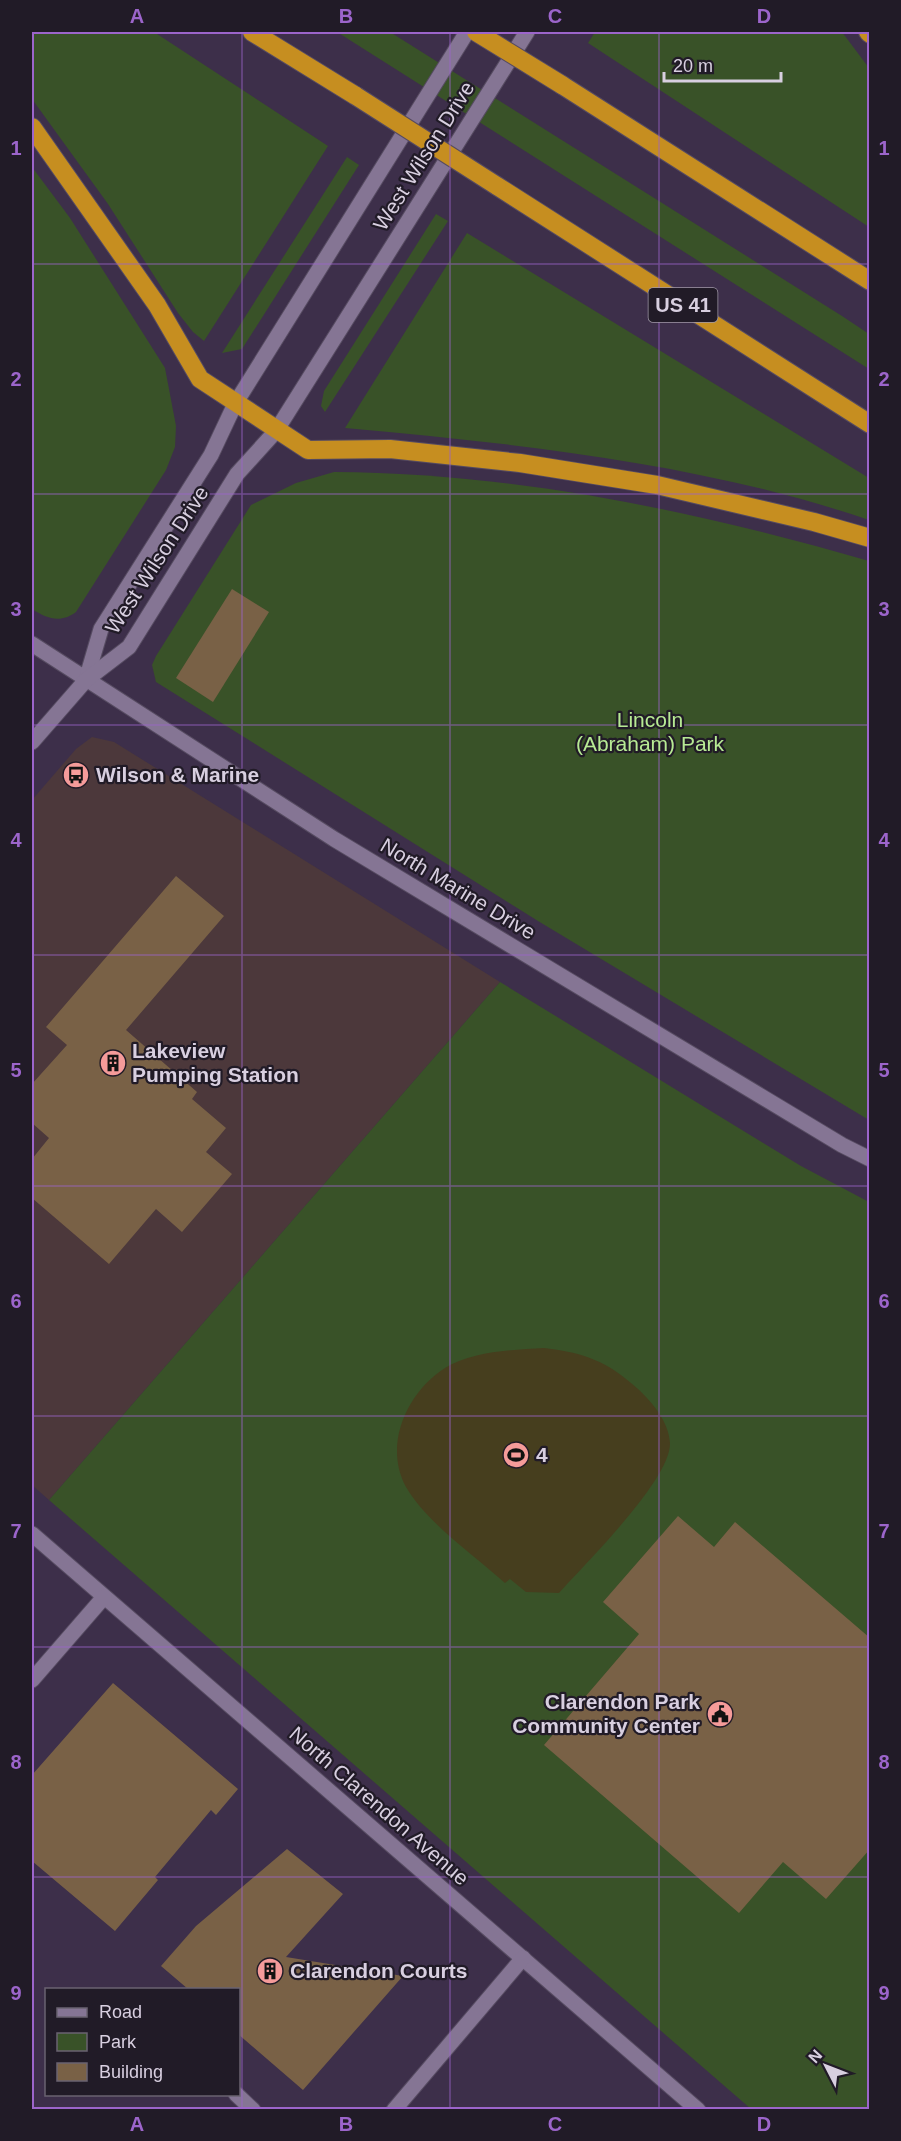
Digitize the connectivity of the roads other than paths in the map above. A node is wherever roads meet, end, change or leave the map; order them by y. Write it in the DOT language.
graph roads {
  1 [pos="252,32"];
  2 [pos="467,32"];
  3 [pos="476,32"];
  4 [pos="526,32"];
  5 [pos="32,127"];
  6 [pos="870,281"];
  7 [pos="235,404"];
  8 [pos="870,424"];
  9 [pos="276,431"];
  10 [pos="870,538"];
  11 [pos="32,644"];
  12 [pos="86,680"];
  13 [pos="32,742"];
  14 [pos="870,1159"];
  15 [pos="32,1534"];
  16 [pos="104,1597"];
  17 [pos="32,1680"];
  18 [pos="523,1958"];
  19 [pos="238,2096"];
  20 [pos="253,2109"];
  21 [pos="394,2109"];
  22 [pos="698,2109"];
  1 -- 8 [label="highway, US 41, bridge"];
  2 -- 7 [label="street, West Wilson Drive"];
  3 -- 6 [label="highway, bridge"];
  4 -- 9 [label="street, West Wilson Drive"];
  5 -- 7 [label="highway"];
  7 -- 9 [label="highway"];
  7 -- 12 [label="street, West Wilson Drive"];
  9 -- 10 [label="highway"];
  9 -- 12 [label="street, West Wilson Drive"];
  11 -- 12 [label="street, North Marine Drive"];
  12 -- 13 [label="street"];
  12 -- 14 [label="street, North Marine Drive"];
  15 -- 16 [label="street, North Clarendon Avenue"];
  16 -- 17 [label="street"];
  16 -- 18 [label="street, North Clarendon Avenue"];
  18 -- 21 [label="street"];
  18 -- 22 [label="street, North Clarendon Avenue"];
  19 -- 20 [label="street"];
}
